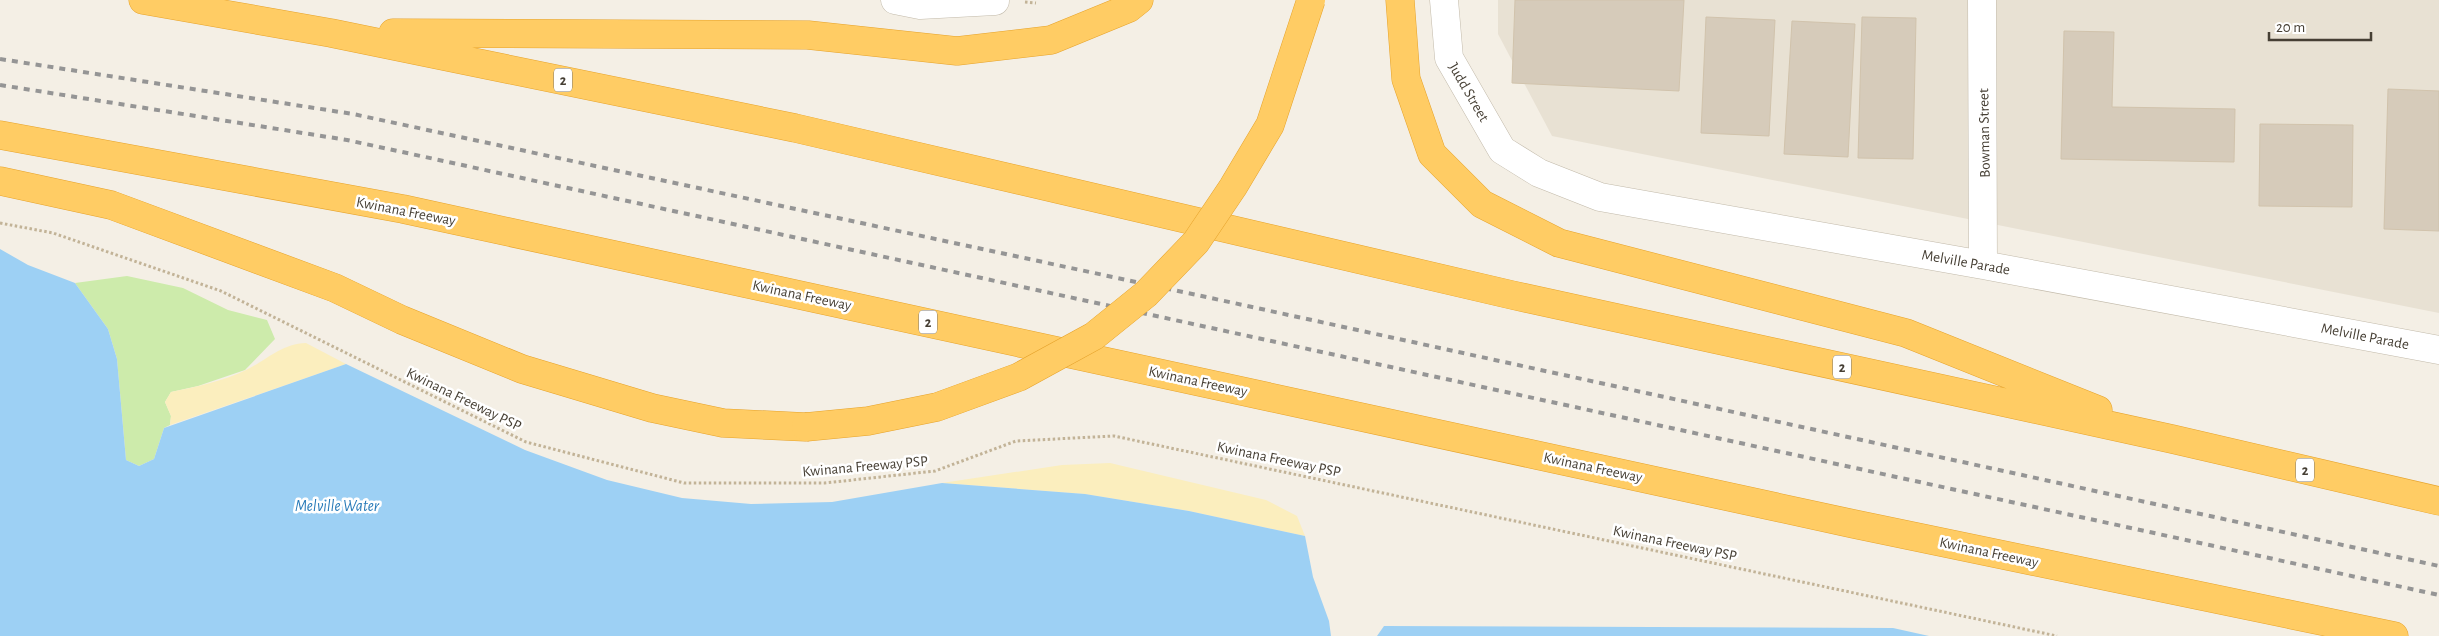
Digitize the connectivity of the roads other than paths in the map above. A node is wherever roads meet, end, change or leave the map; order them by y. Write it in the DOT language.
graph roads {
  1 [pos="143,0"];
  2 [pos="895,0"];
  3 [pos="1140,0"];
  4 [pos="1311,0"];
  5 [pos="1400,0"];
  6 [pos="1444,0"];
  7 [pos="1982,0"];
  8 [pos="995,1"];
  9 [pos="331,33"];
  10 [pos="0,135"];
  11 [pos="1502,150"];
  12 [pos="0,181"];
  13 [pos="1983,265"];
  14 [pos="2439,350"];
  15 [pos="2172,439"];
  16 [pos="2439,501"];
  17 [pos="2394,636"];
  1 -- 9 [label="highway, 2"];
  2 -- 8 [label="street"];
  3 -- 9 [label="highway"];
  4 -- 12 [label="highway, bridge"];
  5 -- 15 [label="highway"];
  6 -- 11 [label="street, Judd Street"];
  7 -- 13 [label="street, Bowman Street"];
  9 -- 15 [label="highway, 2"];
  10 -- 17 [label="highway, Kwinana Freeway / 2"];
  11 -- 13 [label="street, Melville Parade"];
  13 -- 14 [label="street, Melville Parade"];
  15 -- 16 [label="highway, 2"];
}
